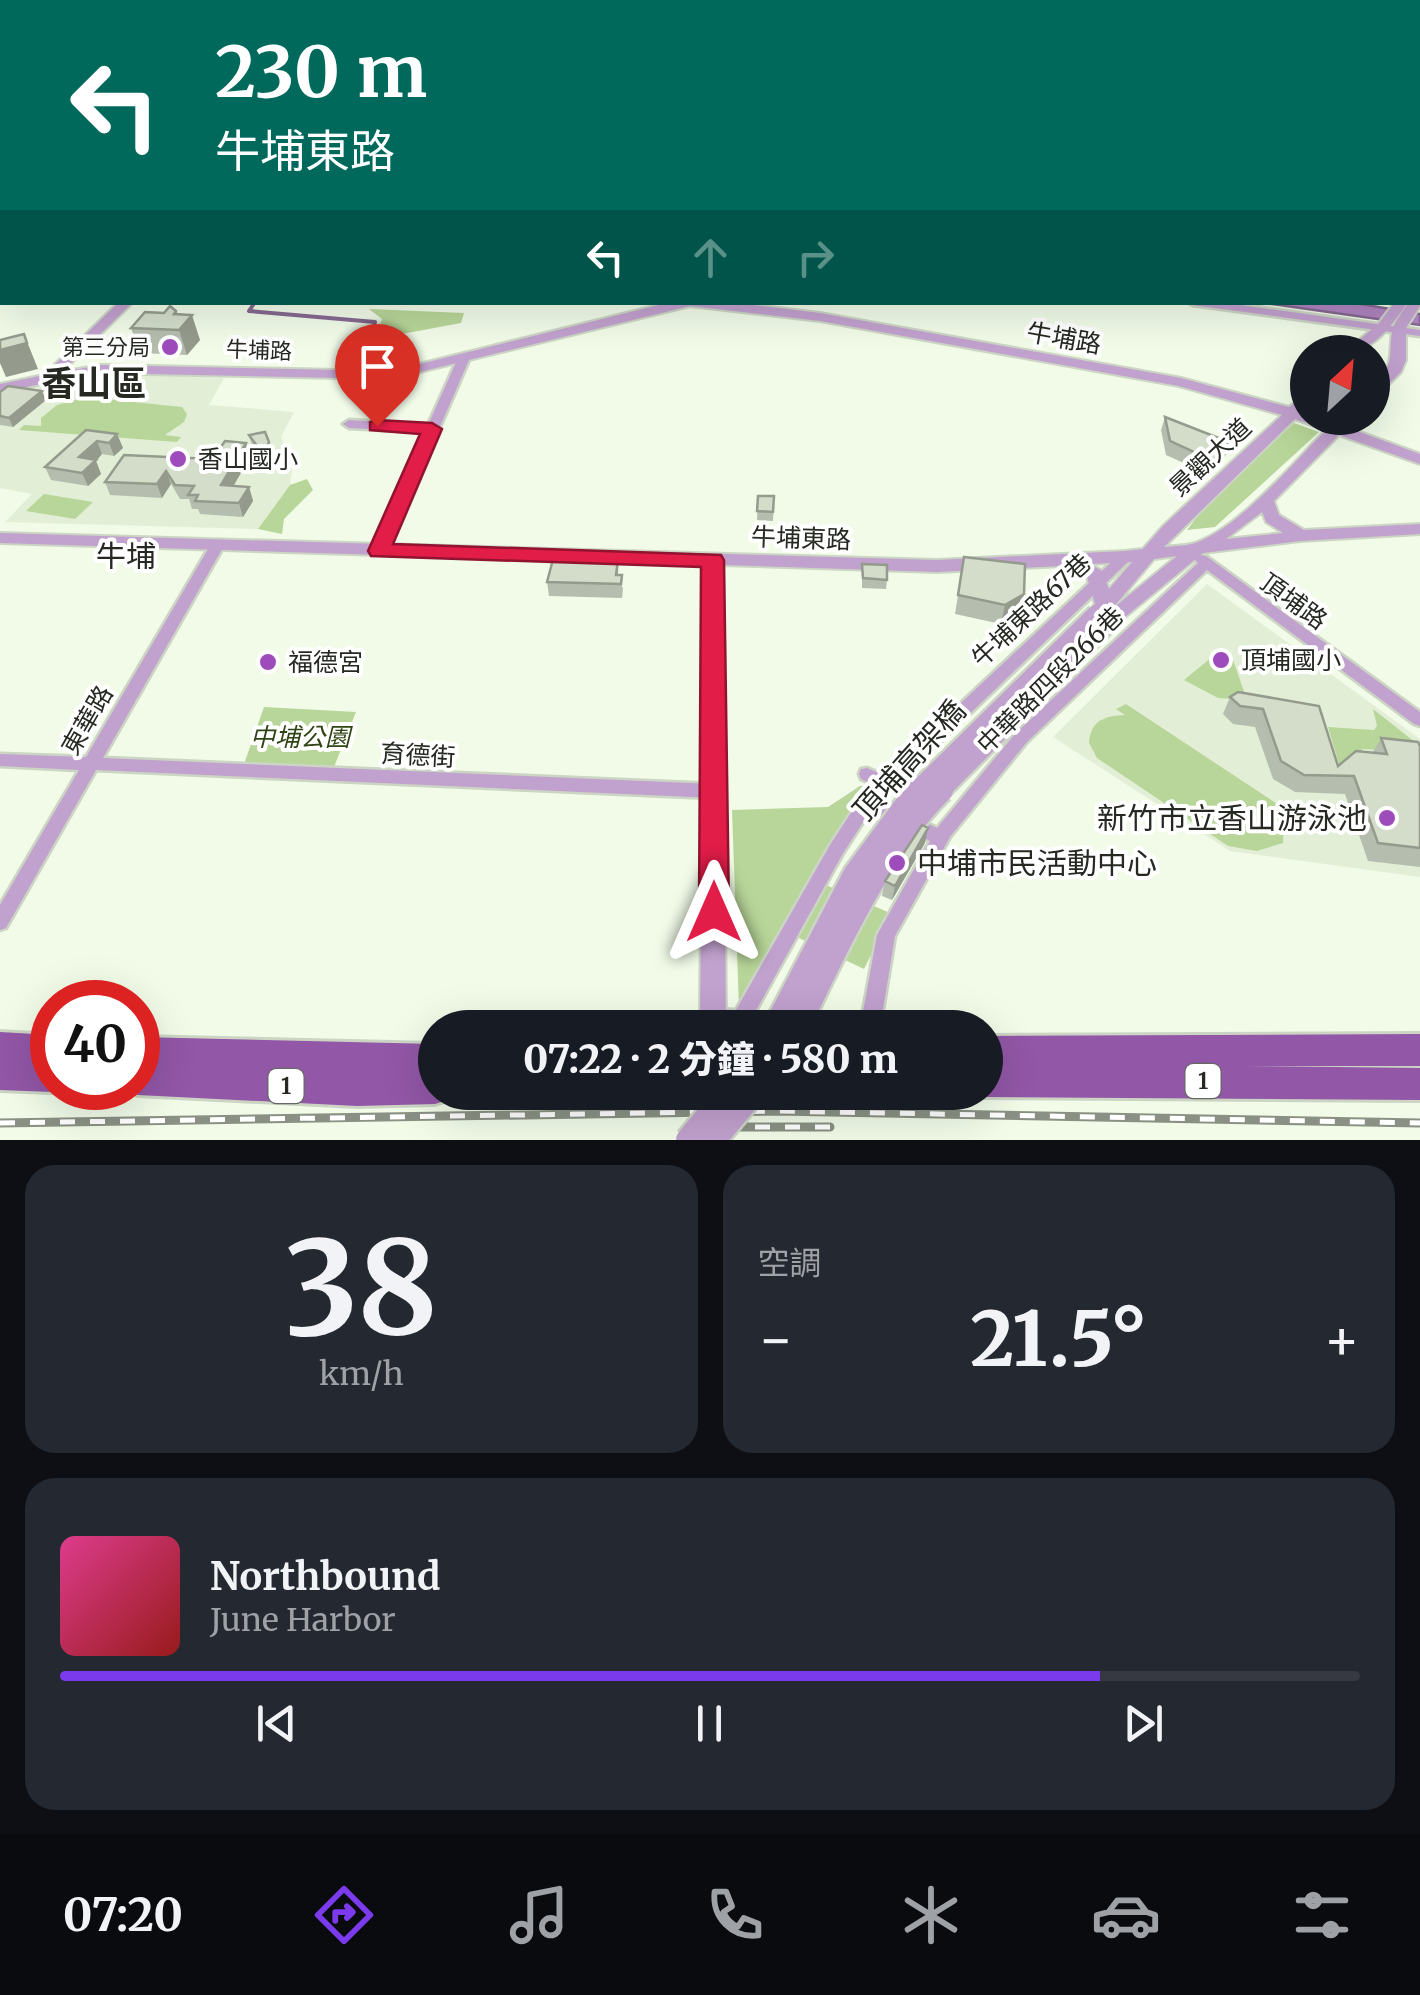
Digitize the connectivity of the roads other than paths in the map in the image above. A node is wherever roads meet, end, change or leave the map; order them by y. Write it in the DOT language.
graph roads {
  1 [pos="124,305"];
  2 [pos="716,305"];
  3 [pos="1217,305"];
  4 [pos="1409,305"];
  5 [pos="648,308"];
  6 [pos="1391,327"];
  7 [pos="1420,333"];
  8 [pos="1379,335"];
  9 [pos="463,360"];
  10 [pos="51,376"];
  11 [pos="1390,376"];
  12 [pos="0,388"];
  13 [pos="1290,412"];
  14 [pos="1290,417"];
  15 [pos="349,424"];
  16 [pos="432,429"];
  17 [pos="1329,435"];
  18 [pos="1367,435"];
  19 [pos="421,456"];
  20 [pos="1420,459"];
  21 [pos="1266,500"];
  22 [pos="1420,529"];
  23 [pos="1300,536"];
  24 [pos="0,538"];
  25 [pos="218,544"];
  26 [pos="379,551"];
  27 [pos="1150,554"];
  28 [pos="1125,557"];
  29 [pos="1199,557"];
  30 [pos="713,560"];
  31 [pos="1063,560"];
  32 [pos="1098,580"];
  33 [pos="1104,614"];
  34 [pos="1420,720"];
  35 [pos="0,760"];
  36 [pos="90,763"];
  37 [pos="867,774"];
  38 [pos="885,783"];
  39 [pos="714,791"];
  40 [pos="868,801"];
  41 [pos="940,838"];
  42 [pos="0,922"];
  43 [pos="713,1010"];
  44 [pos="747,1010"];
  45 [pos="784,1010"];
  46 [pos="806,1010"];
  47 [pos="873,1010"];
  48 [pos="0,1048"];
  49 [pos="30,1049"];
  50 [pos="1420,1050"];
  51 [pos="1003,1052"];
  52 [pos="160,1054"];
  53 [pos="418,1060"];
  54 [pos="0,1074"];
  55 [pos="30,1075"];
  56 [pos="160,1080"];
  57 [pos="1003,1080"];
  58 [pos="1420,1084"];
  59 [pos="418,1088"];
  60 [pos="713,1110"];
  61 [pos="739,1110"];
  62 [pos="688,1140"];
  63 [pos="714,1140"];
  1 -- 10 [label="street"];
  2 -- 13 [label="street, 牛埔路"];
  3 -- 6 [label="street"];
  4 -- 6 [label="street"];
  5 -- 9 [label="street, 牛埔路"];
  6 -- 7 [label="street"];
  6 -- 8 [label="street"];
  6 -- 11 [label="street"];
  9 -- 10 [label="street, 牛埔路"];
  9 -- 16 [label="street"];
  10 -- 12 [label="street, 牛埔路"];
  14 -- 27 [label="street, 景觀大道"];
  15 -- 16 [label="street"];
  16 -- 19 [label="street"];
  17 -- 21 [label="street"];
  18 -- 20 [label="street, 牛埔路"];
  19 -- 26 [label="street"];
  21 -- 23 [label="street"];
  21 -- 29 [label="street"];
  22 -- 23 [label="street, 牛埔東路"];
  23 -- 29 [label="street, 牛埔東路"];
  24 -- 25 [label="street, 牛埔東路"];
  25 -- 26 [label="street, 牛埔東路"];
  25 -- 36 [label="street, 東華路"];
  26 -- 30 [label="street, 牛埔東路"];
  27 -- 28 [label="street, 牛埔東路"];
  27 -- 29 [label="street, 牛埔東路"];
  27 -- 33 [label="street, 景觀大道"];
  28 -- 31 [label="street, 牛埔東路"];
  28 -- 32 [label="street, 牛埔東路67巷"];
  29 -- 33 [label="street"];
  29 -- 34 [label="street, 頂埔路"];
  29 -- 41 [label="street, 中華路四段266巷"];
  30 -- 31 [label="street, 牛埔東路"];
  30 -- 39 [label="street"];
  31 -- 32 [label="street"];
  32 -- 33 [label="street"];
  32 -- 38 [label="street, 牛埔東路67巷"];
  33 -- 45 [label="street, 頂埔高架橋, bridge"];
  33 -- 46 [label="street, 頂埔高架橋, bridge"];
  35 -- 36 [label="street, 育德街"];
  36 -- 39 [label="street, 育德街"];
  36 -- 42 [label="street, 東華路"];
  37 -- 38 [label="street"];
  38 -- 40 [label="street"];
  39 -- 43 [label="street"];
  40 -- 41 [label="street"];
  40 -- 44 [label="street"];
  41 -- 47 [label="street, 中華路四段266巷"];
  48 -- 49 [label="main road"];
  50 -- 51 [label="main road, 1"];
  52 -- 53 [label="main road, 1"];
  54 -- 55 [label="main road"];
  56 -- 59 [label="main road, 1"];
  57 -- 58 [label="main road, 1"];
  60 -- 62 [label="street, bridge"];
  61 -- 63 [label="street, bridge"];
}
